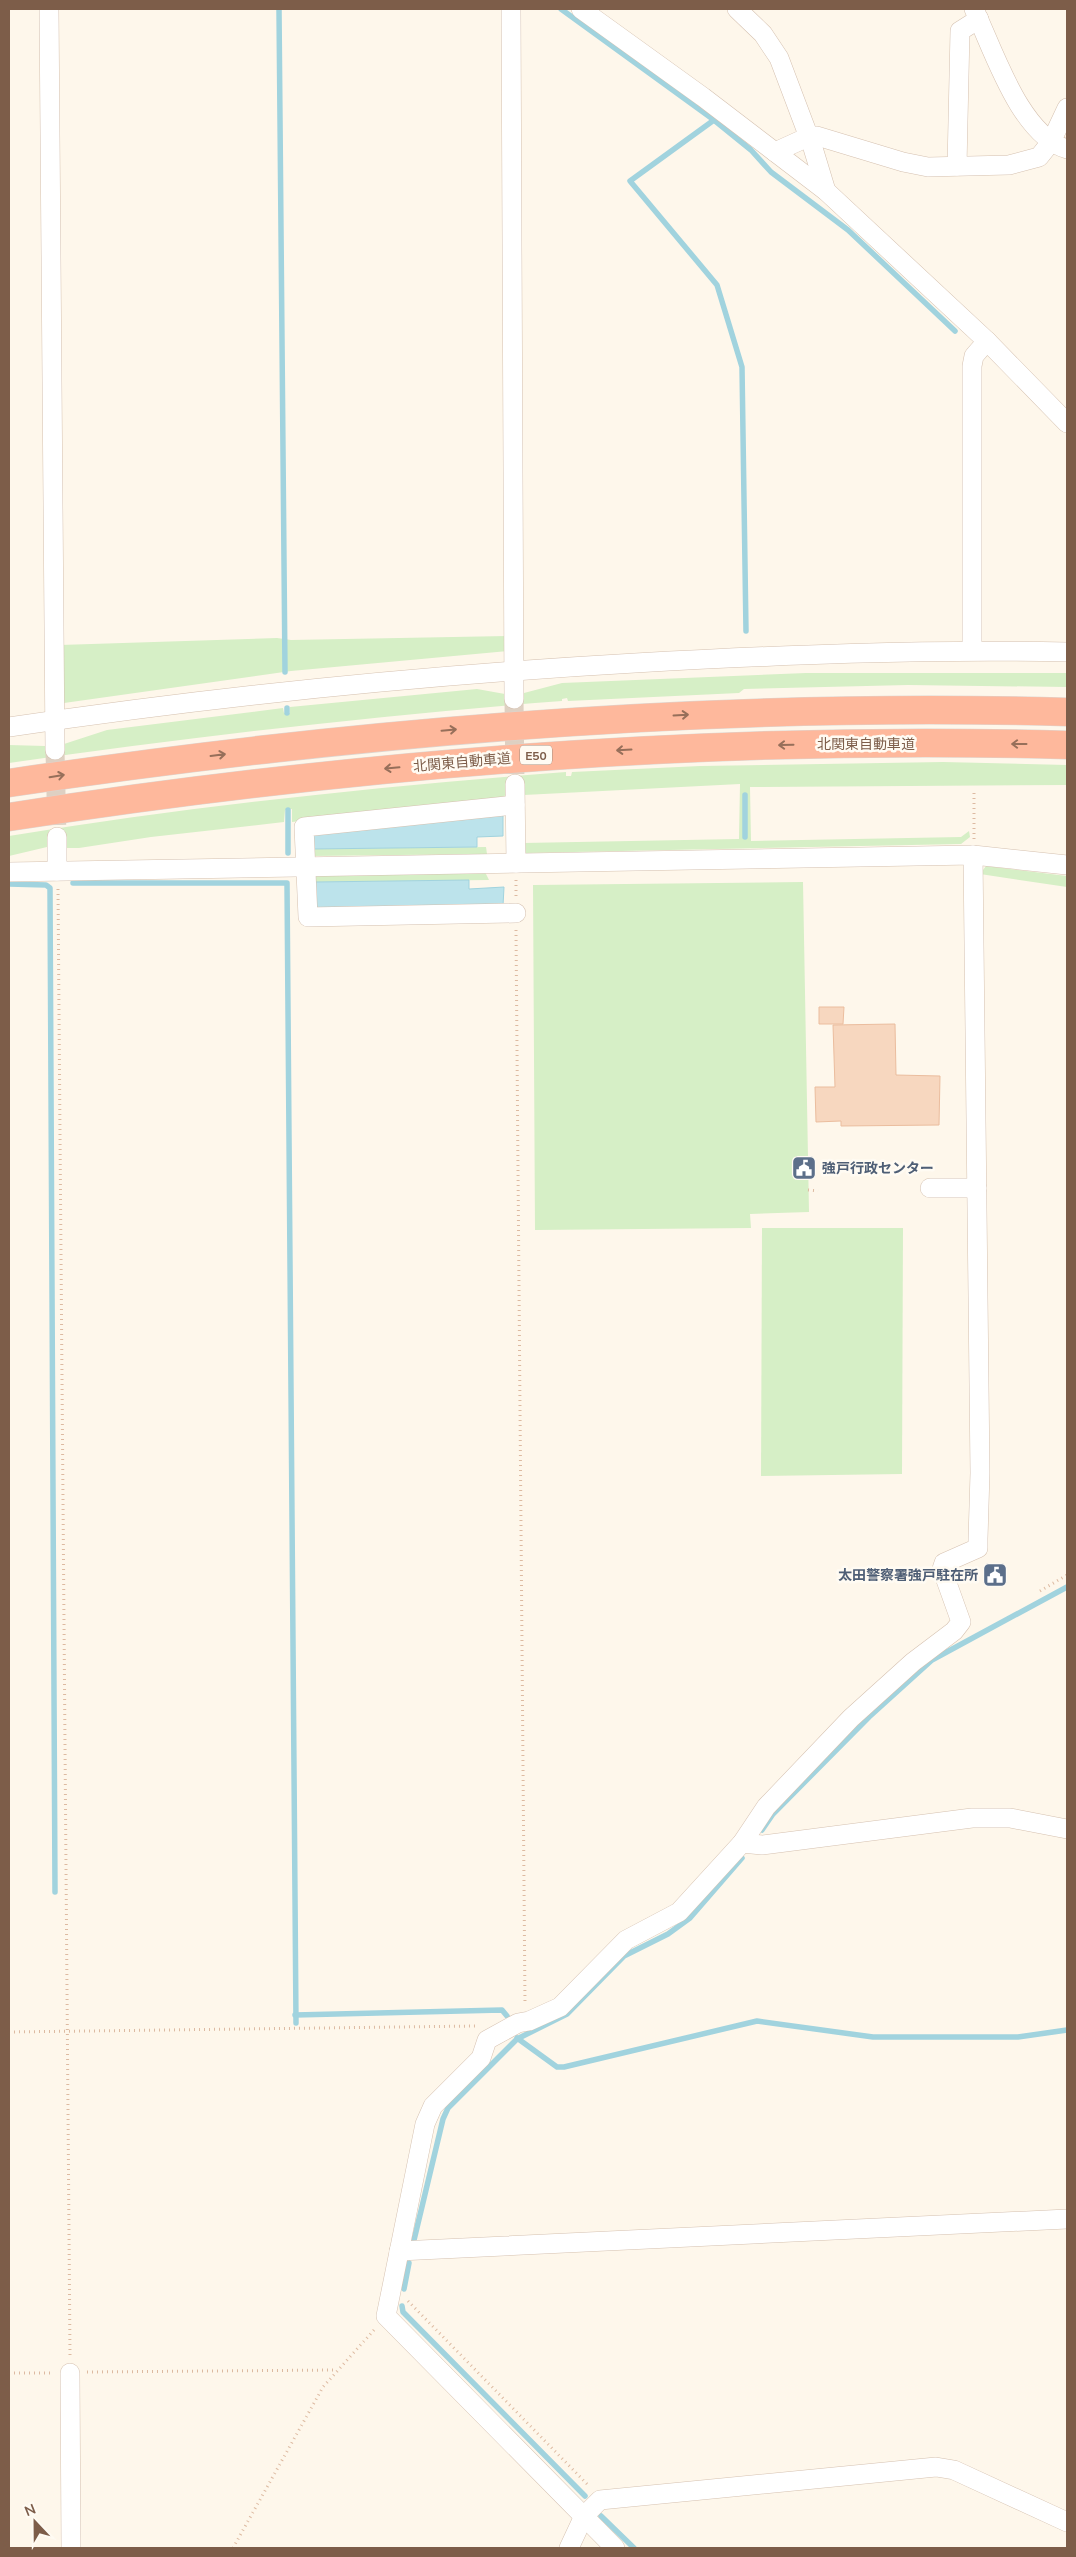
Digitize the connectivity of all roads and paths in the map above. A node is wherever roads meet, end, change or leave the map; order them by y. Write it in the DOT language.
graph roads {
  1 [pos="49,9"];
  2 [pos="511,9"];
  3 [pos="581,9"];
  4 [pos="737,9"];
  5 [pos="977,14"];
  6 [pos="1067,108"];
  7 [pos="808,137"];
  8 [pos="1059,145"];
  9 [pos="775,152"];
  10 [pos="957,166"];
  11 [pos="826,192"];
  12 [pos="987,341"];
  13 [pos="1067,423"];
  14 [pos="972,650"];
  15 [pos="1067,652"];
  16 [pos="514,670"];
  17 [pos="514,699"];
  18 [pos="1067,712"];
  19 [pos="55,720"];
  20 [pos="9,727"];
  21 [pos="1067,744"];
  22 [pos="55,750"];
  23 [pos="9,783"];
  24 [pos="515,784"];
  25 [pos="974,792"];
  26 [pos="515,805"];
  27 [pos="9,817"];
  28 [pos="57,836"];
  29 [pos="973,854"];
  30 [pos="516,863"];
  31 [pos="1067,865"];
  32 [pos="306,866"];
  33 [pos="57,870"];
  34 [pos="9,872"];
  35 [pos="516,913"];
  36 [pos="930,1188"];
  37 [pos="977,1188"];
  38 [pos="808,1190"];
  39 [pos="818,1191"];
  40 [pos="1067,1575"];
  41 [pos="1040,1591"];
  42 [pos="1067,1829"];
  43 [pos="742,1843"];
  44 [pos="512,2025"];
  45 [pos="67,2031"];
  46 [pos="9,2032"];
  47 [pos="1067,2219"];
  48 [pos="399,2252"];
  49 [pos="392,2288"];
  50 [pos="386,2316"];
  51 [pos="336,2370"];
  52 [pos="70,2372"];
  53 [pos="9,2373"];
  54 [pos="600,2500"];
  55 [pos="584,2516"];
  56 [pos="1067,2522"];
  57 [pos="70,2548"];
  58 [pos="233,2548"];
  59 [pos="568,2548"];
  60 [pos="615,2548"];
  1 -- 19 [label="street"];
  2 -- 16 [label="street"];
  3 -- 9 [label="street"];
  4 -- 7 [label="street"];
  5 -- 8 [label="street"];
  5 -- 10 [label="street"];
  6 -- 8 [label="street"];
  7 -- 9 [label="street"];
  7 -- 10 [label="street"];
  7 -- 11 [label="street"];
  8 -- 10 [label="street"];
  9 -- 11 [label="street"];
  11 -- 12 [label="street"];
  12 -- 13 [label="street"];
  12 -- 14 [label="street"];
  14 -- 15 [label="street"];
  14 -- 16 [label="street"];
  16 -- 17 [label="street"];
  16 -- 19 [label="street"];
  23 -- 18 [label="highway, one-way"];
  19 -- 20 [label="street"];
  19 -- 22 [label="street"];
  21 -- 27 [label="highway, 北関東自動車道 / E50, one-way"];
  24 -- 26 [label="street"];
  25 -- 29 [label="path"];
  26 -- 30 [label="street"];
  26 -- 32 [label="street"];
  28 -- 33 [label="street"];
  29 -- 30 [label="street"];
  29 -- 31 [label="street"];
  29 -- 37 [label="street"];
  30 -- 32 [label="street"];
  30 -- 35 [label="path"];
  32 -- 33 [label="street"];
  32 -- 35 [label="street"];
  33 -- 34 [label="street"];
  33 -- 45 [label="path"];
  35 -- 44 [label="path"];
  36 -- 37 [label="street"];
  37 -- 43 [label="street"];
  38 -- 39 [label="path"];
  40 -- 41 [label="path"];
  42 -- 43 [label="street"];
  43 -- 44 [label="street"];
  44 -- 45 [label="path"];
  44 -- 48 [label="street"];
  45 -- 46 [label="path"];
  45 -- 52 [label="path"];
  47 -- 48 [label="street"];
  48 -- 49 [label="street"];
  49 -- 50 [label="street"];
  49 -- 54 [label="path"];
  50 -- 51 [label="path"];
  50 -- 55 [label="street"];
  51 -- 52 [label="path"];
  51 -- 58 [label="path"];
  52 -- 53 [label="path"];
  52 -- 57 [label="street"];
  54 -- 55 [label="street"];
  54 -- 56 [label="street"];
  55 -- 59 [label="street"];
  55 -- 60 [label="street"];
}
